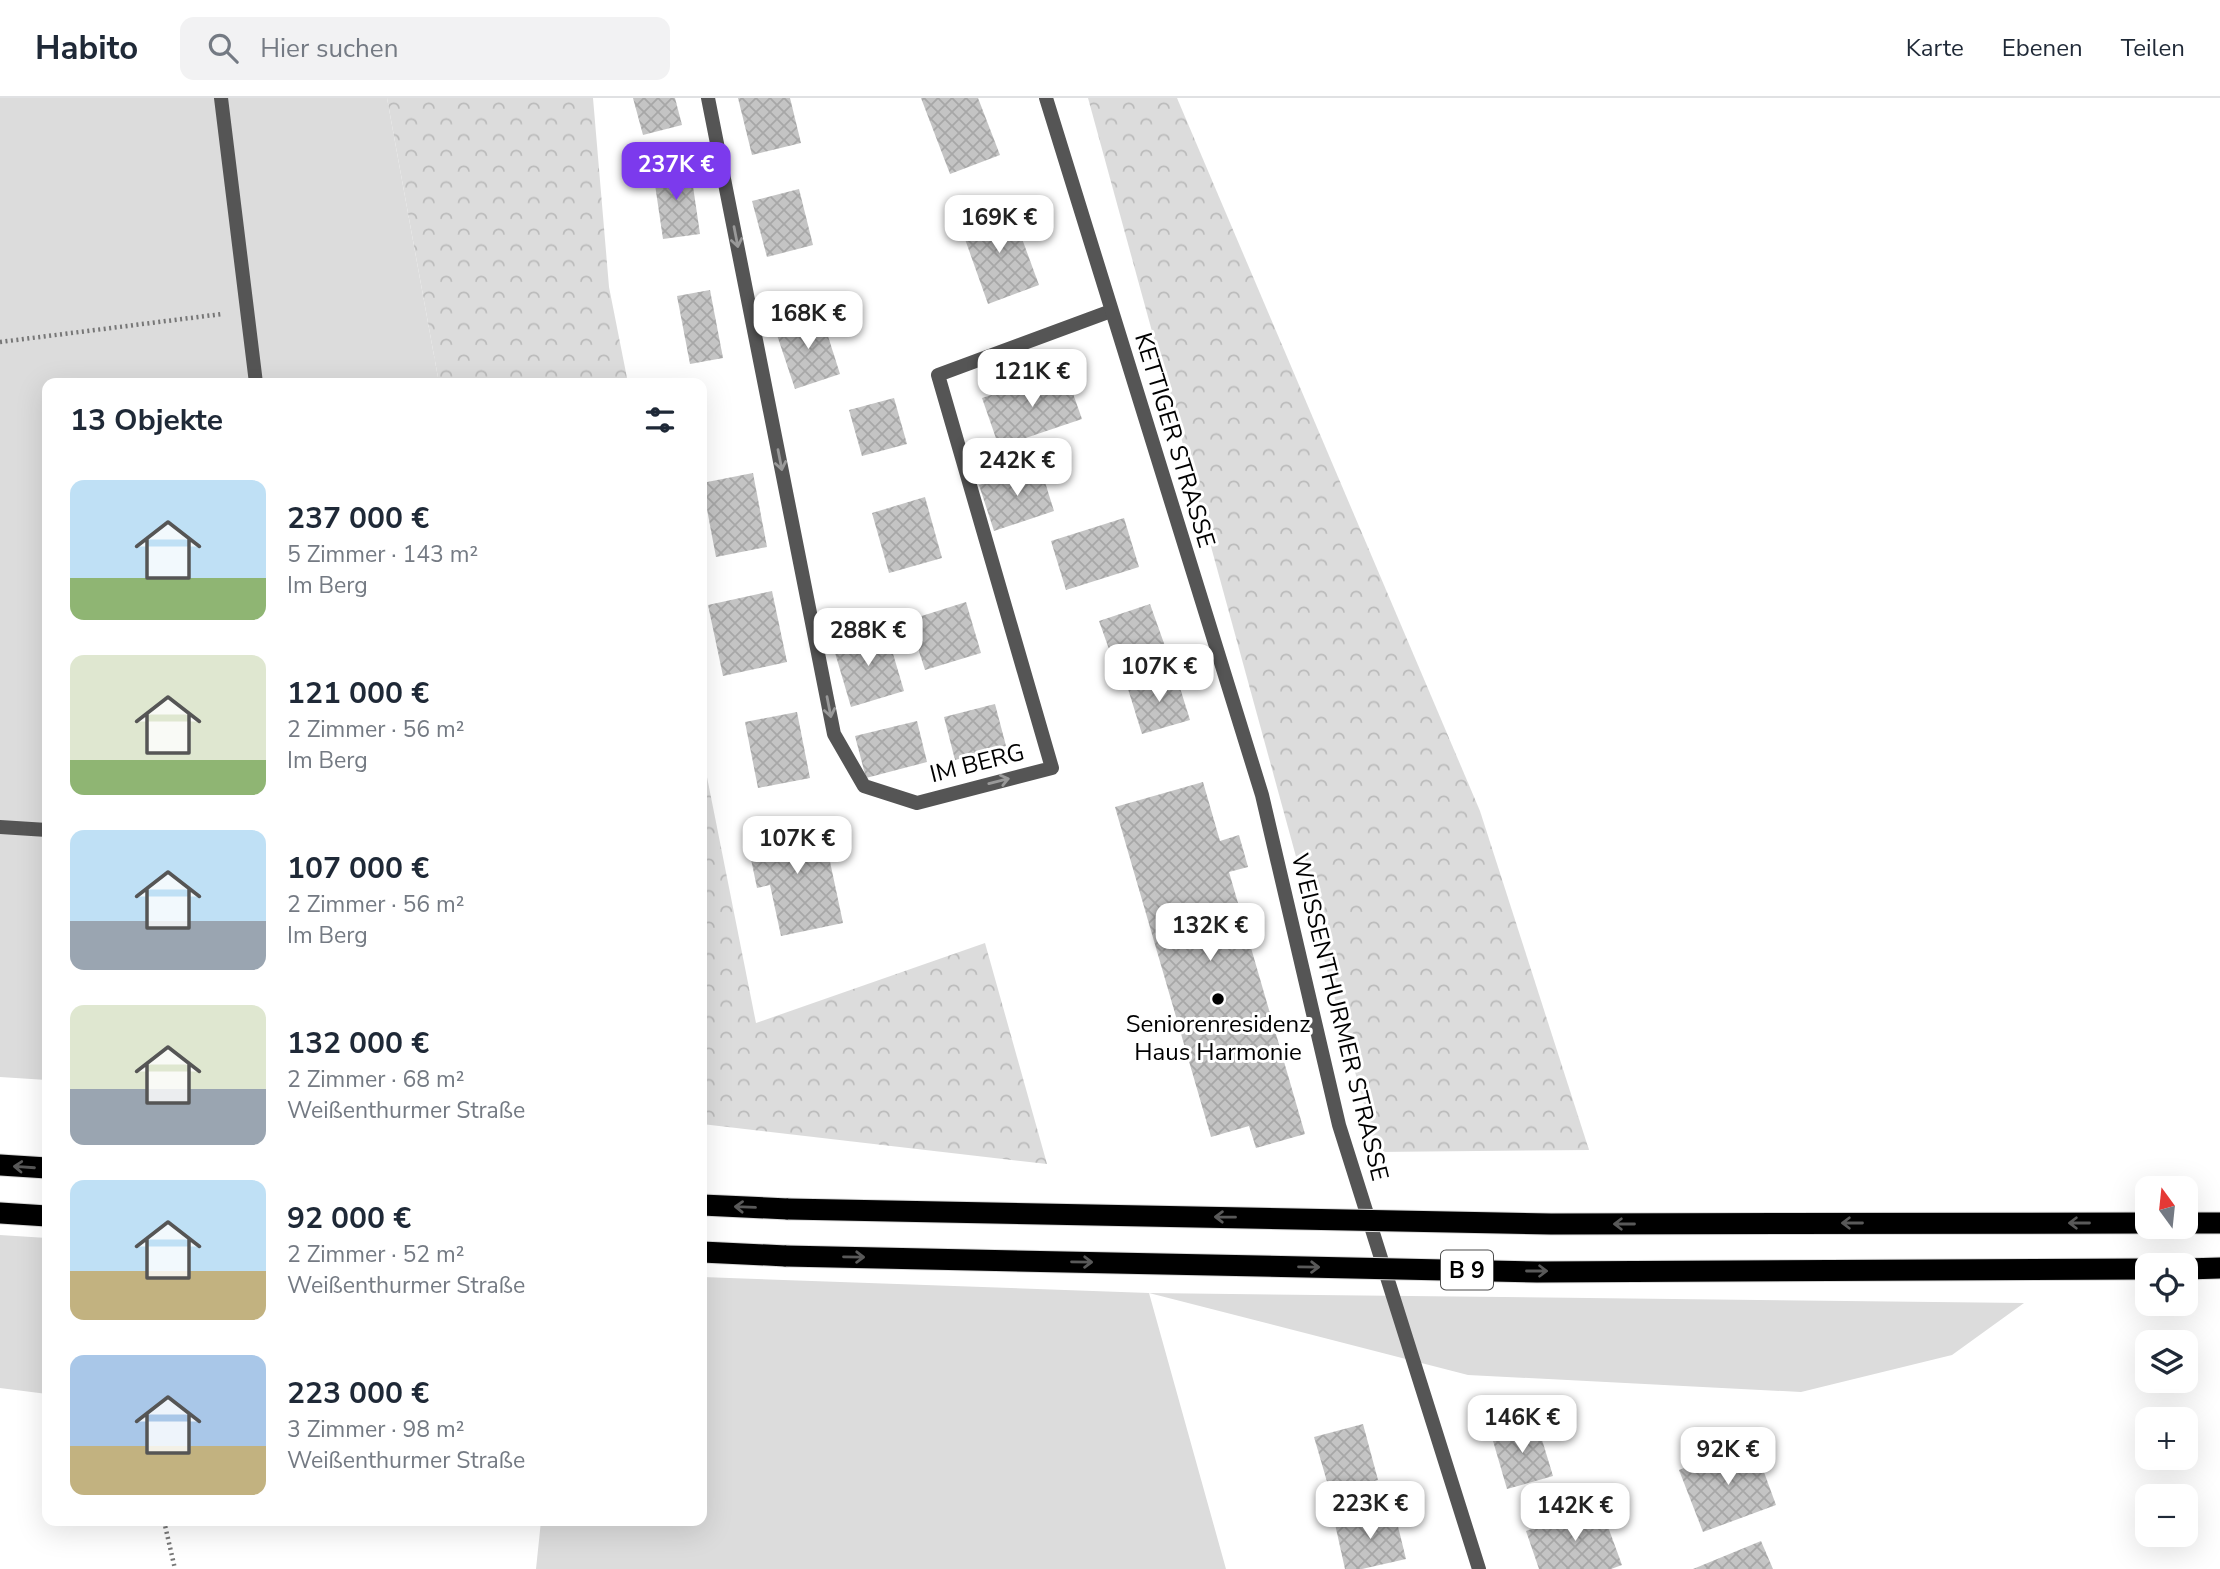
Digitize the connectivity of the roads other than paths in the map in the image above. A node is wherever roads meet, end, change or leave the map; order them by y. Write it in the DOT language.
graph roads {
  1 [pos="221,98"];
  2 [pos="708,98"];
  3 [pos="1046,98"];
  4 [pos="1111,311"];
  5 [pos="255,378"];
  6 [pos="1262,795"];
  7 [pos="0,827"];
  8 [pos="42,830"];
  9 [pos="0,1165"];
  10 [pos="42,1168"];
  11 [pos="707,1205"];
  12 [pos="0,1213"];
  13 [pos="42,1216"];
  14 [pos="2135,1223"];
  15 [pos="2198,1223"];
  16 [pos="2220,1223"];
  17 [pos="707,1252"];
  18 [pos="2220,1268"];
  19 [pos="2135,1269"];
  20 [pos="2198,1269"];
  21 [pos="1479,1569"];
  1 -- 5 [label="street"];
  2 -- 4 [label="street, IM BERG, one-way"];
  3 -- 4 [label="street, KETTIGER STRASSE"];
  4 -- 6 [label="street, KETTIGER STRASSE"];
  6 -- 21 [label="street, WEISSENTHURMER STRASSE"];
  7 -- 8 [label="street"];
  10 -- 9 [label="highway, one-way"];
  14 -- 11 [label="highway, B 9, one-way, bridge"];
  12 -- 13 [label="highway"];
  15 -- 16 [label="highway"];
  17 -- 19 [label="highway, B 9, one-way, bridge"];
  18 -- 20 [label="highway"];
}
